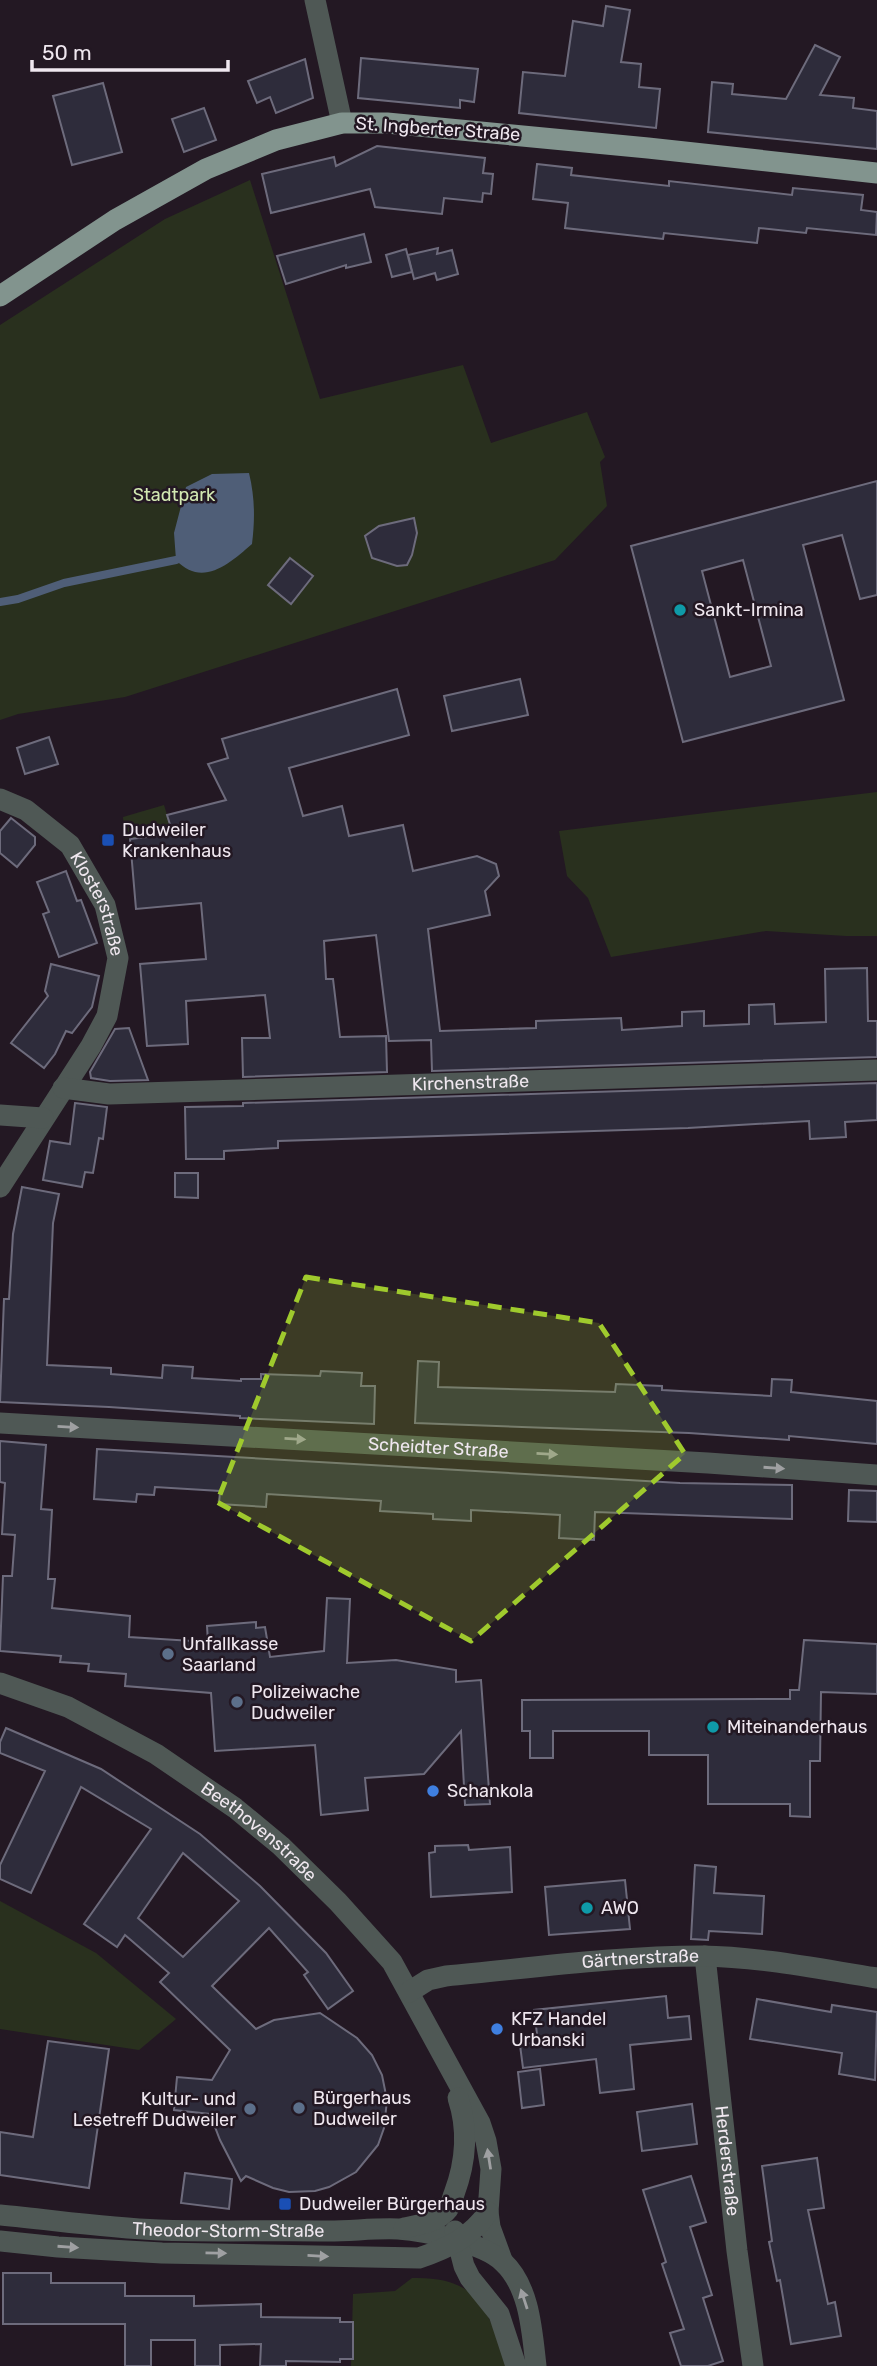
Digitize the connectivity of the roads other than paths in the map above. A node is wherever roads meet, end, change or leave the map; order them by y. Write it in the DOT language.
graph roads {
  1 [pos="315,0"];
  2 [pos="342,122"];
  3 [pos="877,173"];
  4 [pos="0,296"];
  5 [pos="0,799"];
  6 [pos="877,1070"];
  7 [pos="63,1088"];
  8 [pos="0,1115"];
  9 [pos="43,1118"];
  10 [pos="0,1187"];
  11 [pos="0,1423"];
  12 [pos="877,1475"];
  13 [pos="0,1683"];
  14 [pos="705,1956"];
  15 [pos="877,1978"];
  16 [pos="409,1992"];
  17 [pos="446,2062"];
  18 [pos="449,2208"];
  19 [pos="488,2212"];
  20 [pos="0,2214"];
  21 [pos="398,2229"];
  22 [pos="0,2241"];
  23 [pos="458,2241"];
  24 [pos="397,2259"];
  25 [pos="502,2260"];
  26 [pos="470,2278"];
  27 [pos="516,2366"];
  28 [pos="536,2366"];
  29 [pos="754,2366"];
  1 -- 2 [label="street"];
  2 -- 3 [label="main road, St. Ingberter Straße"];
  2 -- 4 [label="main road, St. Ingberter Straße"];
  5 -- 7 [label="street, Klosterstraße"];
  6 -- 7 [label="street, Kirchenstraße"];
  7 -- 9 [label="street, Klosterstraße"];
  8 -- 9 [label="street"];
  9 -- 10 [label="street, Klosterstraße"];
  11 -- 12 [label="street, Scheidter Straße, one-way"];
  13 -- 16 [label="street, Beethovenstraße"];
  14 -- 15 [label="street, Gärtnerstraße"];
  14 -- 16 [label="street, Gärtnerstraße"];
  14 -- 29 [label="street, Herderstraße"];
  16 -- 17 [label="street, Beethovenstraße"];
  17 -- 18 [label="street, Beethovenstraße"];
  19 -- 17 [label="street, Beethovenstraße, one-way"];
  18 -- 21 [label="street"];
  18 -- 23 [label="street"];
  19 -- 23 [label="street"];
  19 -- 25 [label="street, Beethovenstraße"];
  20 -- 21 [label="street, Theodor-Storm-Straße"];
  21 -- 23 [label="street, Theodor-Storm-Straße"];
  22 -- 24 [label="street, Theodor-Storm-Straße, one-way"];
  23 -- 24 [label="street"];
  23 -- 25 [label="street"];
  23 -- 26 [label="street"];
  24 -- 26 [label="street"];
  28 -- 25 [label="street, Beethovenstraße, one-way"];
  26 -- 27 [label="street"];
}
